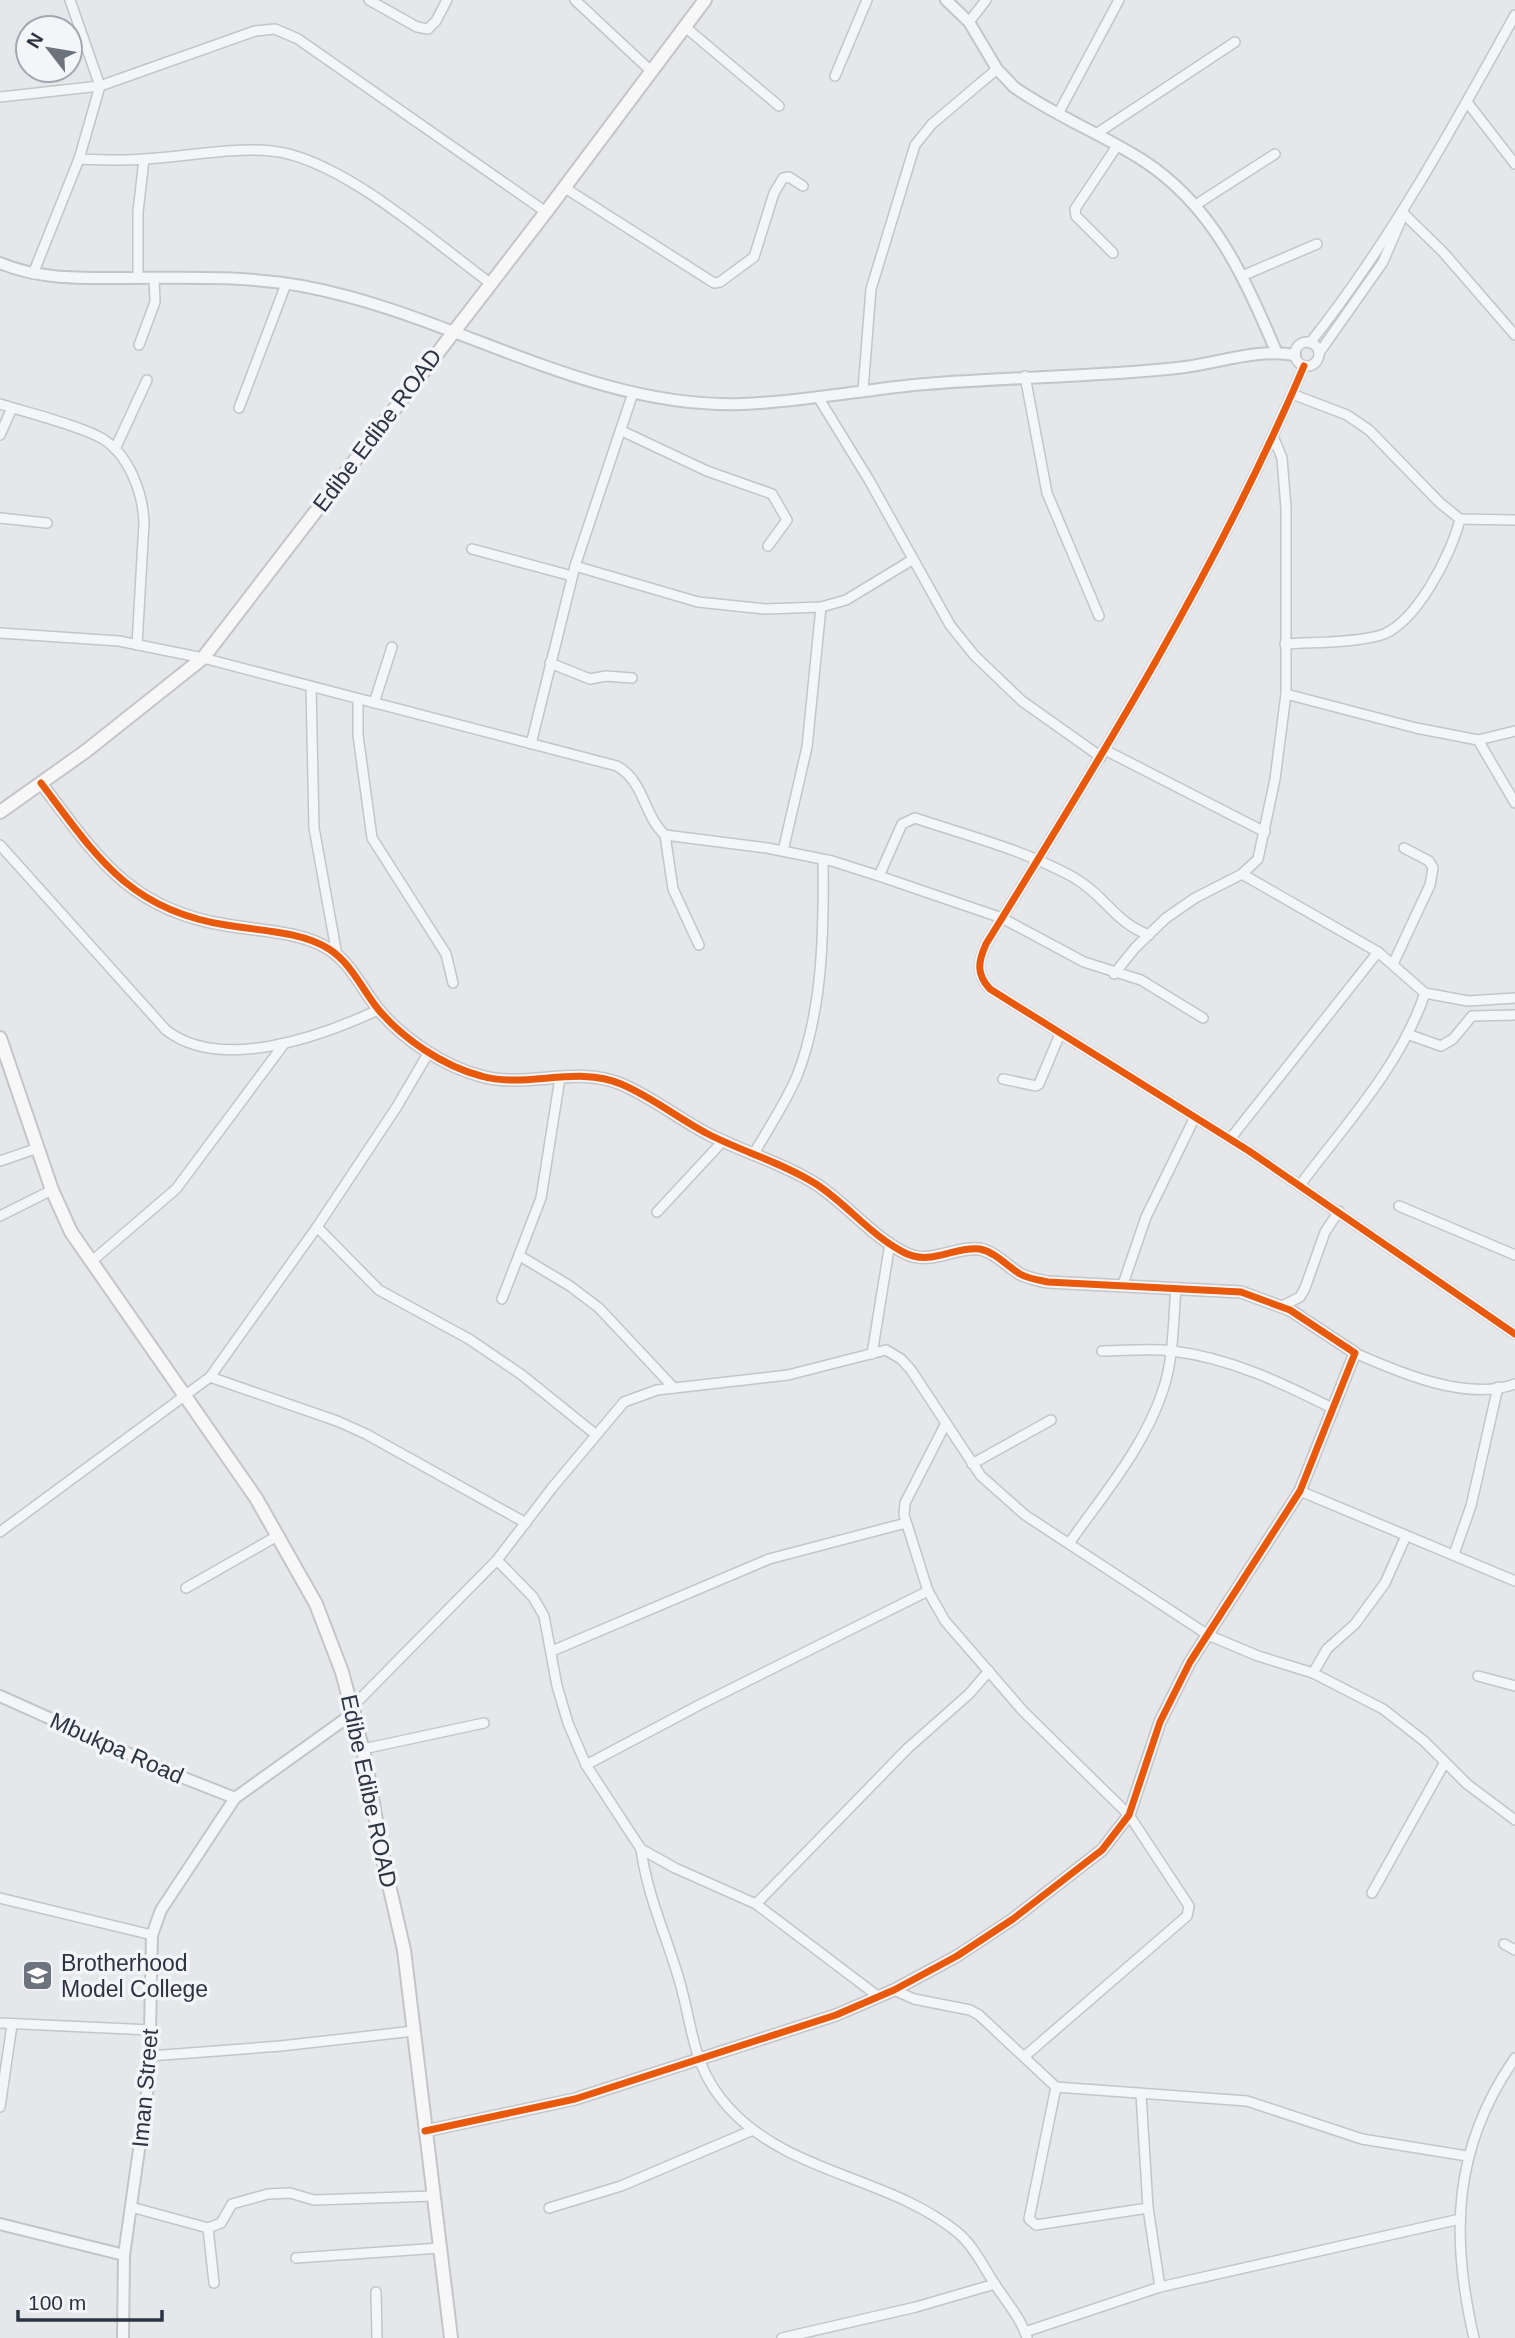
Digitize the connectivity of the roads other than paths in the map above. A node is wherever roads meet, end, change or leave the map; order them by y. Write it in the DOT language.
graph roads {
  1 [pos="70,0"];
  2 [pos="369,0"];
  3 [pos="447,0"];
  4 [pos="575,0"];
  5 [pos="705,0"];
  6 [pos="867,0"];
  7 [pos="946,0"];
  8 [pos="986,0"];
  9 [pos="1118,0"];
  10 [pos="1515,15"];
  11 [pos="969,22"];
  12 [pos="684,26"];
  13 [pos="1235,42"];
  14 [pos="997,69"];
  15 [pos="651,71"];
  16 [pos="835,76"];
  17 [pos="100,86"];
  18 [pos="0,97"];
  19 [pos="1467,102"];
  20 [pos="779,106"];
  21 [pos="1058,114"];
  22 [pos="1096,134"];
  23 [pos="1117,146"];
  24 [pos="1275,154"];
  25 [pos="79,159"];
  26 [pos="144,159"];
  27 [pos="1515,164"];
  28 [pos="803,186"];
  29 [pos="565,188"];
  30 [pos="1408,201"];
  31 [pos="1197,204"];
  32 [pos="546,212"];
  33 [pos="1404,214"];
  34 [pos="1317,244"];
  35 [pos="1113,253"];
  36 [pos="0,263"];
  37 [pos="33,274"];
  38 [pos="1242,276"];
  39 [pos="138,278"];
  40 [pos="154,278"];
  41 [pos="490,283"];
  42 [pos="286,285"];
  43 [pos="452,332"];
  44 [pos="1515,335"];
  45 [pos="1310,342"];
  46 [pos="139,345"];
  47 [pos="1276,351"];
  48 [pos="1319,353"];
  49 [pos="1295,355"];
  50 [pos="1304,366"];
  51 [pos="1026,376"];
  52 [pos="147,380"];
  53 [pos="863,390"];
  54 [pos="633,393"];
  55 [pos="1292,394"];
  56 [pos="818,397"];
  57 [pos="0,404"];
  58 [pos="12,408"];
  59 [pos="239,408"];
  60 [pos="622,431"];
  61 [pos="0,435"];
  62 [pos="1273,436"];
  63 [pos="116,449"];
  64 [pos="0,518"];
  65 [pos="1460,519"];
  66 [pos="1515,520"];
  67 [pos="47,523"];
  68 [pos="768,546"];
  69 [pos="472,549"];
  70 [pos="912,559"];
  71 [pos="574,571"];
  72 [pos="821,607"];
  73 [pos="1099,616"];
  74 [pos="0,633"];
  75 [pos="1285,644"];
  76 [pos="137,645"];
  77 [pos="392,647"];
  78 [pos="203,658"];
  79 [pos="551,663"];
  80 [pos="632,678"];
  81 [pos="311,687"];
  82 [pos="1286,694"];
  83 [pos="358,699"];
  84 [pos="374,703"];
  85 [pos="1515,731"];
  86 [pos="1478,740"];
  87 [pos="531,744"];
  88 [pos="1103,754"];
  89 [pos="41,783"];
  90 [pos="1515,803"];
  91 [pos="0,811"];
  92 [pos="1265,832"];
  93 [pos="665,835"];
  94 [pos="0,845"];
  95 [pos="1404,848"];
  96 [pos="783,851"];
  97 [pos="1038,859"];
  98 [pos="823,860"];
  99 [pos="1242,874"];
  100 [pos="879,876"];
  101 [pos="1002,918"];
  102 [pos="1149,935"];
  103 [pos="699,946"];
  104 [pos="1378,952"];
  105 [pos="337,955"];
  106 [pos="1393,964"];
  107 [pos="1115,974"];
  108 [pos="453,983"];
  109 [pos="1425,993"];
  110 [pos="1515,998"];
  111 [pos="378,1010"];
  112 [pos="1515,1015"];
  113 [pos="1203,1018"];
  114 [pos="1059,1034"];
  115 [pos="1407,1034"];
  116 [pos="0,1038"];
  117 [pos="284,1044"];
  118 [pos="429,1052"];
  119 [pos="560,1078"];
  120 [pos="1003,1079"];
  121 [pos="1195,1117"];
  122 [pos="1230,1139"];
  123 [pos="723,1141"];
  124 [pos="38,1148"];
  125 [pos="753,1155"];
  126 [pos="0,1161"];
  127 [pos="1300,1185"];
  128 [pos="51,1190"];
  129 [pos="1399,1206"];
  130 [pos="1339,1211"];
  131 [pos="657,1212"];
  132 [pos="0,1216"];
  133 [pos="317,1227"];
  134 [pos="890,1244"];
  135 [pos="1515,1255"];
  136 [pos="520,1256"];
  137 [pos="92,1261"];
  138 [pos="1122,1287"];
  139 [pos="1176,1288"];
  140 [pos="502,1299"];
  141 [pos="1282,1306"];
  142 [pos="1515,1334"];
  143 [pos="1171,1350"];
  144 [pos="1102,1351"];
  145 [pos="1355,1353"];
  146 [pos="872,1354"];
  147 [pos="210,1377"];
  148 [pos="1515,1384"];
  149 [pos="1498,1387"];
  150 [pos="674,1388"];
  151 [pos="187,1397"];
  152 [pos="1334,1409"];
  153 [pos="1051,1420"];
  154 [pos="946,1423"];
  155 [pos="595,1434"];
  156 [pos="972,1464"];
  157 [pos="1300,1490"];
  158 [pos="526,1523"];
  159 [pos="906,1523"];
  160 [pos="0,1532"];
  161 [pos="279,1535"];
  162 [pos="1406,1536"];
  163 [pos="1070,1542"];
  164 [pos="1454,1554"];
  165 [pos="497,1560"];
  166 [pos="1515,1581"];
  167 [pos="186,1588"];
  168 [pos="928,1591"];
  169 [pos="1208,1635"];
  170 [pos="552,1651"];
  171 [pos="989,1671"];
  172 [pos="1313,1673"];
  173 [pos="1478,1676"];
  174 [pos="1515,1686"];
  175 [pos="0,1696"];
  176 [pos="354,1709"];
  177 [pos="484,1723"];
  178 [pos="363,1749"];
  179 [pos="1445,1762"];
  180 [pos="586,1765"];
  181 [pos="235,1798"];
  182 [pos="1129,1815"];
  183 [pos="1515,1820"];
  184 [pos="641,1849"];
  185 [pos="1372,1893"];
  186 [pos="0,1898"];
  187 [pos="756,1904"];
  188 [pos="152,1935"];
  189 [pos="1504,1944"];
  190 [pos="1515,1950"];
  191 [pos="894,1990"];
  192 [pos="878,1997"];
  193 [pos="0,2023"];
  194 [pos="12,2025"];
  195 [pos="151,2030"];
  196 [pos="414,2032"];
  197 [pos="150,2056"];
  198 [pos="1025,2056"];
  199 [pos="1515,2058"];
  200 [pos="697,2061"];
  201 [pos="1056,2087"];
  202 [pos="1141,2094"];
  203 [pos="0,2107"];
  204 [pos="753,2130"];
  205 [pos="425,2131"];
  206 [pos="1467,2156"];
  207 [pos="433,2196"];
  208 [pos="131,2207"];
  209 [pos="549,2208"];
  210 [pos="1148,2208"];
  211 [pos="1460,2220"];
  212 [pos="0,2224"];
  213 [pos="208,2228"];
  214 [pos="440,2248"];
  215 [pos="124,2255"];
  216 [pos="296,2258"];
  217 [pos="214,2283"];
  218 [pos="995,2284"];
  219 [pos="1160,2287"];
  220 [pos="376,2292"];
  221 [pos="1026,2335"];
  222 [pos="123,2338"];
  223 [pos="377,2338"];
  224 [pos="452,2338"];
  225 [pos="782,2338"];
  226 [pos="1474,2338"];
  1 -- 17 [label="street"];
  2 -- 3 [label="street"];
  4 -- 15 [label="street"];
  5 -- 12 [label="main road, Edibe Edibe ROAD"];
  6 -- 16 [label="street"];
  7 -- 11 [label="street"];
  8 -- 11 [label="street"];
  9 -- 21 [label="street"];
  10 -- 19 [label="street"];
  11 -- 14 [label="street"];
  12 -- 15 [label="main road, Edibe Edibe ROAD"];
  12 -- 20 [label="street"];
  13 -- 22 [label="street"];
  14 -- 21 [label="street"];
  14 -- 53 [label="street"];
  15 -- 29 [label="main road, Edibe Edibe ROAD"];
  17 -- 18 [label="street"];
  17 -- 25 [label="street"];
  17 -- 32 [label="street"];
  19 -- 27 [label="street"];
  19 -- 30 [label="street"];
  21 -- 22 [label="street"];
  22 -- 23 [label="street"];
  23 -- 31 [label="street"];
  23 -- 35 [label="street"];
  24 -- 31 [label="street"];
  25 -- 26 [label="street"];
  25 -- 37 [label="street"];
  26 -- 39 [label="street"];
  26 -- 41 [label="street"];
  28 -- 29 [label="street"];
  29 -- 32 [label="main road, Edibe Edibe ROAD"];
  30 -- 33 [label="street"];
  30 -- 45 [label="street"];
  31 -- 38 [label="street"];
  32 -- 41 [label="main road, Edibe Edibe ROAD"];
  33 -- 44 [label="street"];
  33 -- 48 [label="street"];
  34 -- 38 [label="street"];
  36 -- 37 [label="street"];
  37 -- 39 [label="street"];
  38 -- 47 [label="street"];
  39 -- 40 [label="street"];
  40 -- 42 [label="street"];
  40 -- 46 [label="street"];
  41 -- 43 [label="main road, Edibe Edibe ROAD"];
  42 -- 43 [label="street"];
  42 -- 59 [label="street"];
  43 -- 54 [label="street"];
  43 -- 78 [label="main road, Edibe Edibe ROAD"];
  45 -- 48 [label="street"];
  45 -- 49 [label="street"];
  47 -- 49 [label="street"];
  47 -- 51 [label="street"];
  48 -- 50 [label="street"];
  49 -- 50 [label="street"];
  50 -- 55 [label="street"];
  51 -- 53 [label="street"];
  51 -- 73 [label="street"];
  52 -- 63 [label="street"];
  53 -- 56 [label="street"];
  54 -- 56 [label="street"];
  54 -- 60 [label="street"];
  55 -- 62 [label="street"];
  55 -- 65 [label="street"];
  56 -- 70 [label="street"];
  57 -- 58 [label="street"];
  58 -- 61 [label="street"];
  58 -- 63 [label="street"];
  60 -- 68 [label="street"];
  60 -- 71 [label="street"];
  62 -- 75 [label="street"];
  62 -- 88 [label="street"];
  63 -- 76 [label="street"];
  64 -- 67 [label="street"];
  65 -- 66 [label="street"];
  65 -- 75 [label="street"];
  69 -- 71 [label="street"];
  70 -- 72 [label="street"];
  70 -- 88 [label="street"];
  71 -- 72 [label="street"];
  71 -- 79 [label="street"];
  72 -- 96 [label="street"];
  74 -- 76 [label="street"];
  75 -- 82 [label="street"];
  76 -- 78 [label="street"];
  77 -- 84 [label="street"];
  78 -- 81 [label="street"];
  78 -- 89 [label="main road, Edibe Edibe ROAD"];
  79 -- 80 [label="street"];
  79 -- 87 [label="street"];
  81 -- 83 [label="street"];
  81 -- 105 [label="street"];
  82 -- 86 [label="street"];
  82 -- 92 [label="street"];
  83 -- 84 [label="street"];
  83 -- 108 [label="street"];
  84 -- 87 [label="street"];
  85 -- 86 [label="street"];
  86 -- 90 [label="street"];
  87 -- 93 [label="street"];
  88 -- 92 [label="street"];
  88 -- 97 [label="street"];
  89 -- 91 [label="main road, Edibe Edibe ROAD"];
  89 -- 105 [label="street"];
  92 -- 99 [label="street"];
  93 -- 96 [label="street"];
  93 -- 103 [label="street"];
  94 -- 117 [label="street"];
  95 -- 106 [label="street"];
  96 -- 98 [label="street"];
  97 -- 100 [label="street"];
  97 -- 101 [label="street"];
  97 -- 102 [label="street"];
  98 -- 100 [label="street"];
  98 -- 125 [label="street"];
  99 -- 102 [label="street"];
  99 -- 104 [label="street"];
  100 -- 101 [label="street"];
  101 -- 107 [label="street"];
  101 -- 114 [label="street"];
  102 -- 107 [label="street"];
  104 -- 106 [label="street"];
  104 -- 122 [label="street"];
  105 -- 111 [label="street"];
  106 -- 109 [label="street"];
  107 -- 113 [label="street"];
  109 -- 110 [label="street"];
  109 -- 115 [label="street"];
  111 -- 117 [label="street"];
  111 -- 118 [label="street"];
  112 -- 115 [label="street"];
  114 -- 120 [label="street"];
  114 -- 121 [label="street"];
  115 -- 127 [label="street"];
  116 -- 124 [label="main road, Edibe Edibe ROAD"];
  117 -- 137 [label="street"];
  118 -- 119 [label="street"];
  118 -- 133 [label="street"];
  119 -- 123 [label="street"];
  119 -- 136 [label="street"];
  121 -- 122 [label="street"];
  121 -- 138 [label="street"];
  122 -- 127 [label="street"];
  123 -- 125 [label="street"];
  123 -- 131 [label="street"];
  124 -- 126 [label="street"];
  124 -- 128 [label="main road, Edibe Edibe ROAD"];
  125 -- 134 [label="street"];
  127 -- 130 [label="street"];
  128 -- 132 [label="street"];
  128 -- 137 [label="main road, Edibe Edibe ROAD"];
  129 -- 135 [label="street"];
  130 -- 141 [label="street"];
  130 -- 142 [label="street"];
  133 -- 147 [label="street"];
  133 -- 155 [label="street"];
  134 -- 138 [label="street"];
  134 -- 146 [label="street"];
  136 -- 140 [label="street"];
  136 -- 150 [label="street"];
  137 -- 151 [label="main road, Edibe Edibe ROAD"];
  138 -- 139 [label="street"];
  139 -- 141 [label="street"];
  139 -- 143 [label="street"];
  141 -- 145 [label="street"];
  143 -- 144 [label="street"];
  143 -- 152 [label="street"];
  143 -- 163 [label="street"];
  145 -- 149 [label="street"];
  145 -- 152 [label="street"];
  146 -- 150 [label="street"];
  146 -- 154 [label="street"];
  147 -- 151 [label="street"];
  147 -- 158 [label="street"];
  148 -- 149 [label="street"];
  149 -- 164 [label="street"];
  150 -- 155 [label="street"];
  151 -- 160 [label="street"];
  151 -- 161 [label="main road, Edibe Edibe ROAD"];
  152 -- 157 [label="street"];
  153 -- 156 [label="street"];
  154 -- 156 [label="street"];
  154 -- 159 [label="street"];
  155 -- 158 [label="street"];
  156 -- 163 [label="street"];
  157 -- 162 [label="street"];
  157 -- 169 [label="street"];
  158 -- 165 [label="street"];
  159 -- 168 [label="street"];
  159 -- 170 [label="street"];
  161 -- 167 [label="street"];
  161 -- 176 [label="main road, Edibe Edibe ROAD"];
  162 -- 164 [label="street"];
  162 -- 172 [label="street"];
  163 -- 169 [label="street"];
  164 -- 166 [label="street"];
  165 -- 170 [label="street"];
  165 -- 176 [label="street"];
  168 -- 171 [label="street"];
  168 -- 180 [label="street"];
  169 -- 172 [label="street"];
  169 -- 182 [label="street"];
  170 -- 180 [label="street"];
  171 -- 182 [label="street"];
  171 -- 187 [label="street"];
  172 -- 179 [label="street"];
  173 -- 174 [label="street"];
  175 -- 181 [label="street, Mbukpa Road"];
  176 -- 178 [label="main road, Edibe Edibe ROAD"];
  176 -- 181 [label="street, Iman Street"];
  177 -- 178 [label="street"];
  178 -- 196 [label="main road, Edibe Edibe ROAD"];
  179 -- 183 [label="street"];
  179 -- 185 [label="street"];
  180 -- 184 [label="street"];
  181 -- 188 [label="street, Iman Street"];
  182 -- 191 [label="street"];
  182 -- 198 [label="street"];
  184 -- 187 [label="street"];
  184 -- 200 [label="street"];
  186 -- 188 [label="street"];
  187 -- 192 [label="street"];
  188 -- 195 [label="street, Iman Street"];
  189 -- 190 [label="street"];
  191 -- 192 [label="street"];
  191 -- 198 [label="street"];
  192 -- 200 [label="street"];
  193 -- 194 [label="street"];
  194 -- 195 [label="street"];
  194 -- 203 [label="street"];
  195 -- 197 [label="street, Iman Street"];
  196 -- 197 [label="street"];
  196 -- 205 [label="main road, Edibe Edibe ROAD"];
  197 -- 208 [label="street, Iman Street"];
  198 -- 201 [label="street"];
  199 -- 206 [label="street"];
  200 -- 204 [label="street"];
  200 -- 205 [label="street"];
  201 -- 202 [label="street"];
  201 -- 210 [label="street"];
  202 -- 206 [label="street"];
  202 -- 210 [label="street"];
  204 -- 209 [label="street"];
  204 -- 218 [label="street"];
  205 -- 207 [label="main road, Edibe Edibe ROAD"];
  206 -- 211 [label="street"];
  207 -- 213 [label="street"];
  207 -- 214 [label="main road, Edibe Edibe ROAD"];
  208 -- 213 [label="street"];
  208 -- 215 [label="street, Iman Street"];
  210 -- 219 [label="street"];
  211 -- 219 [label="street"];
  211 -- 226 [label="street"];
  212 -- 215 [label="street"];
  213 -- 217 [label="street"];
  214 -- 216 [label="street"];
  214 -- 224 [label="main road, Edibe Edibe ROAD"];
  215 -- 222 [label="street, Iman Street"];
  218 -- 221 [label="street"];
  218 -- 225 [label="street"];
  219 -- 221 [label="street"];
  220 -- 223 [label="street"];
}
